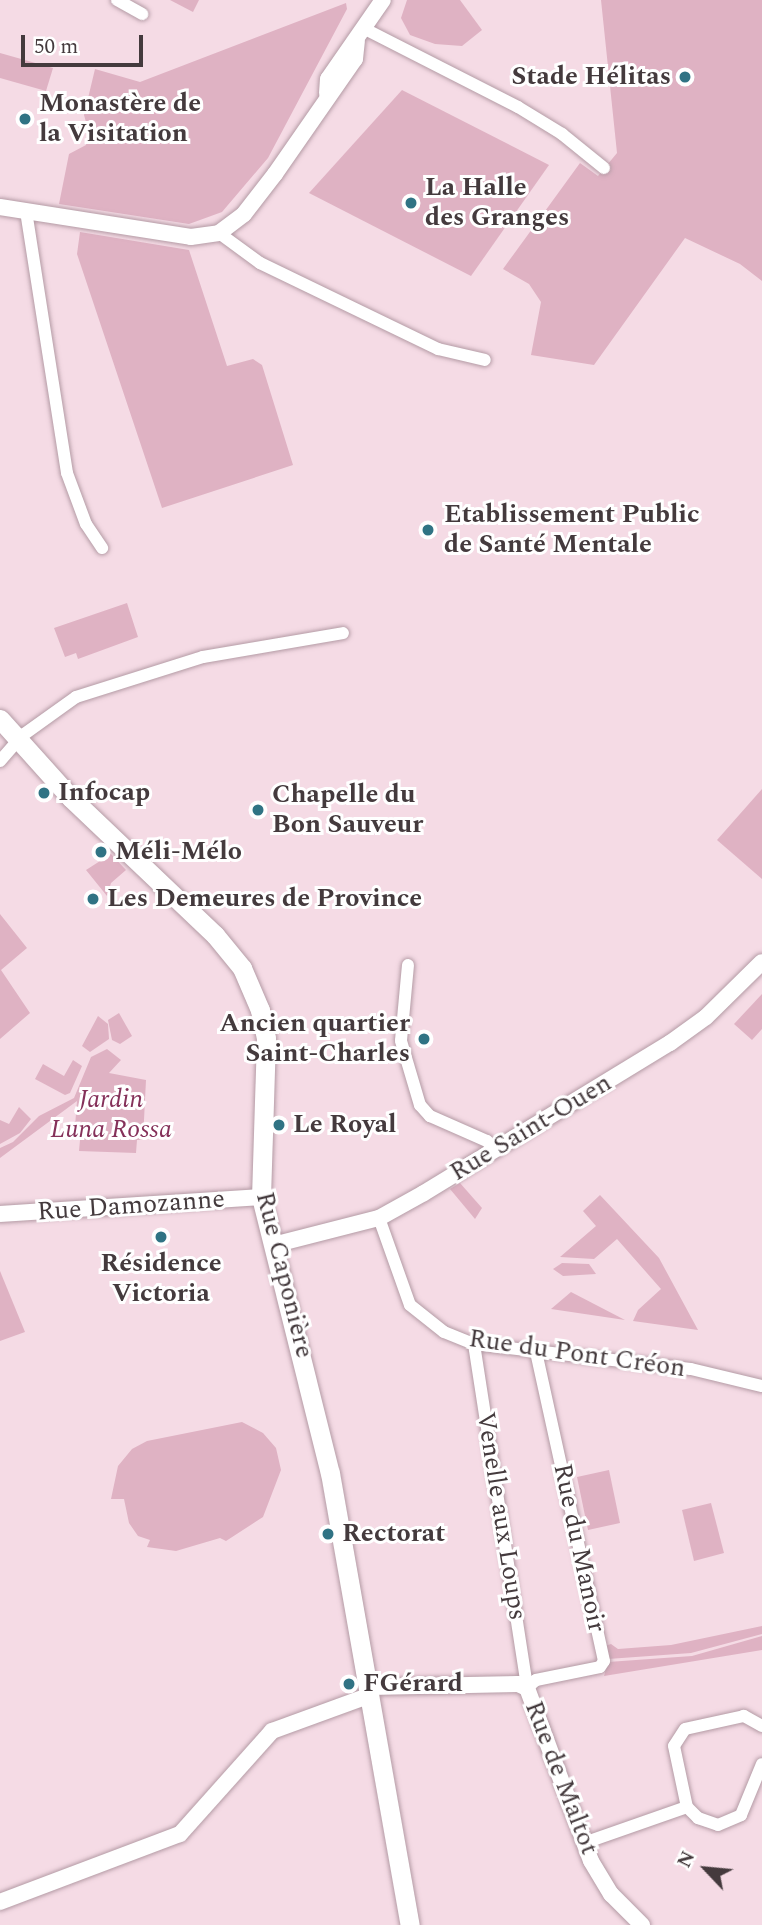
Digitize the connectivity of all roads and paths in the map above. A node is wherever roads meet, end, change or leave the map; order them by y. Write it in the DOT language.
graph roads {
  1 [pos="117,0"];
  2 [pos="383,0"];
  3 [pos="142,15"];
  4 [pos="361,35"];
  5 [pos="604,168"];
  6 [pos="0,207"];
  7 [pos="26,211"];
  8 [pos="219,233"];
  9 [pos="485,360"];
  10 [pos="102,548"];
  11 [pos="343,633"];
  12 [pos="0,719"];
  13 [pos="18,742"];
  14 [pos="0,761"];
  15 [pos="762,962"];
  16 [pos="408,965"];
  17 [pos="495,1150"];
  18 [pos="261,1197"];
  19 [pos="0,1214"];
  20 [pos="379,1218"];
  21 [pos="273,1245"];
  22 [pos="474,1344"];
  23 [pos="536,1353"];
  24 [pos="762,1386"];
  25 [pos="527,1688"];
  26 [pos="370,1692"];
  27 [pos="762,1726"];
  28 [pos="762,1764"];
  29 [pos="687,1807"];
  30 [pos="584,1843"];
  31 [pos="0,1902"];
  32 [pos="410,1925"];
  33 [pos="642,1925"];
  1 -- 3 [label="street"];
  2 -- 4 [label="street"];
  4 -- 5 [label="street"];
  4 -- 8 [label="street"];
  6 -- 7 [label="street"];
  7 -- 8 [label="street"];
  7 -- 10 [label="street"];
  8 -- 9 [label="street"];
  11 -- 13 [label="street"];
  12 -- 13 [label="main road, Rue Caponière"];
  13 -- 14 [label="street"];
  13 -- 18 [label="main road, Rue Caponière"];
  15 -- 17 [label="street, Rue Saint-Ouen"];
  16 -- 17 [label="street"];
  17 -- 20 [label="street, Rue Saint-Ouen"];
  18 -- 19 [label="street, Rue Damozanne"];
  18 -- 21 [label="main road, Rue Caponière"];
  20 -- 21 [label="street, Rue Saint-Ouen"];
  20 -- 22 [label="street, Rue du Pont Créon"];
  21 -- 26 [label="main road, Rue Caponière"];
  22 -- 23 [label="street, Rue du Pont Créon"];
  22 -- 25 [label="street, Venelle aux Loups"];
  23 -- 24 [label="street, Rue du Pont Créon"];
  23 -- 25 [label="street, Rue du Manoir"];
  25 -- 26 [label="street, Rue de Maltot"];
  25 -- 30 [label="street, Rue de Maltot"];
  26 -- 31 [label="street, Rue de Maltot"];
  26 -- 32 [label="main road, Rue Caponière"];
  27 -- 29 [label="street"];
  28 -- 29 [label="street"];
  29 -- 30 [label="street"];
  30 -- 33 [label="street, Rue de Maltot"];
}
